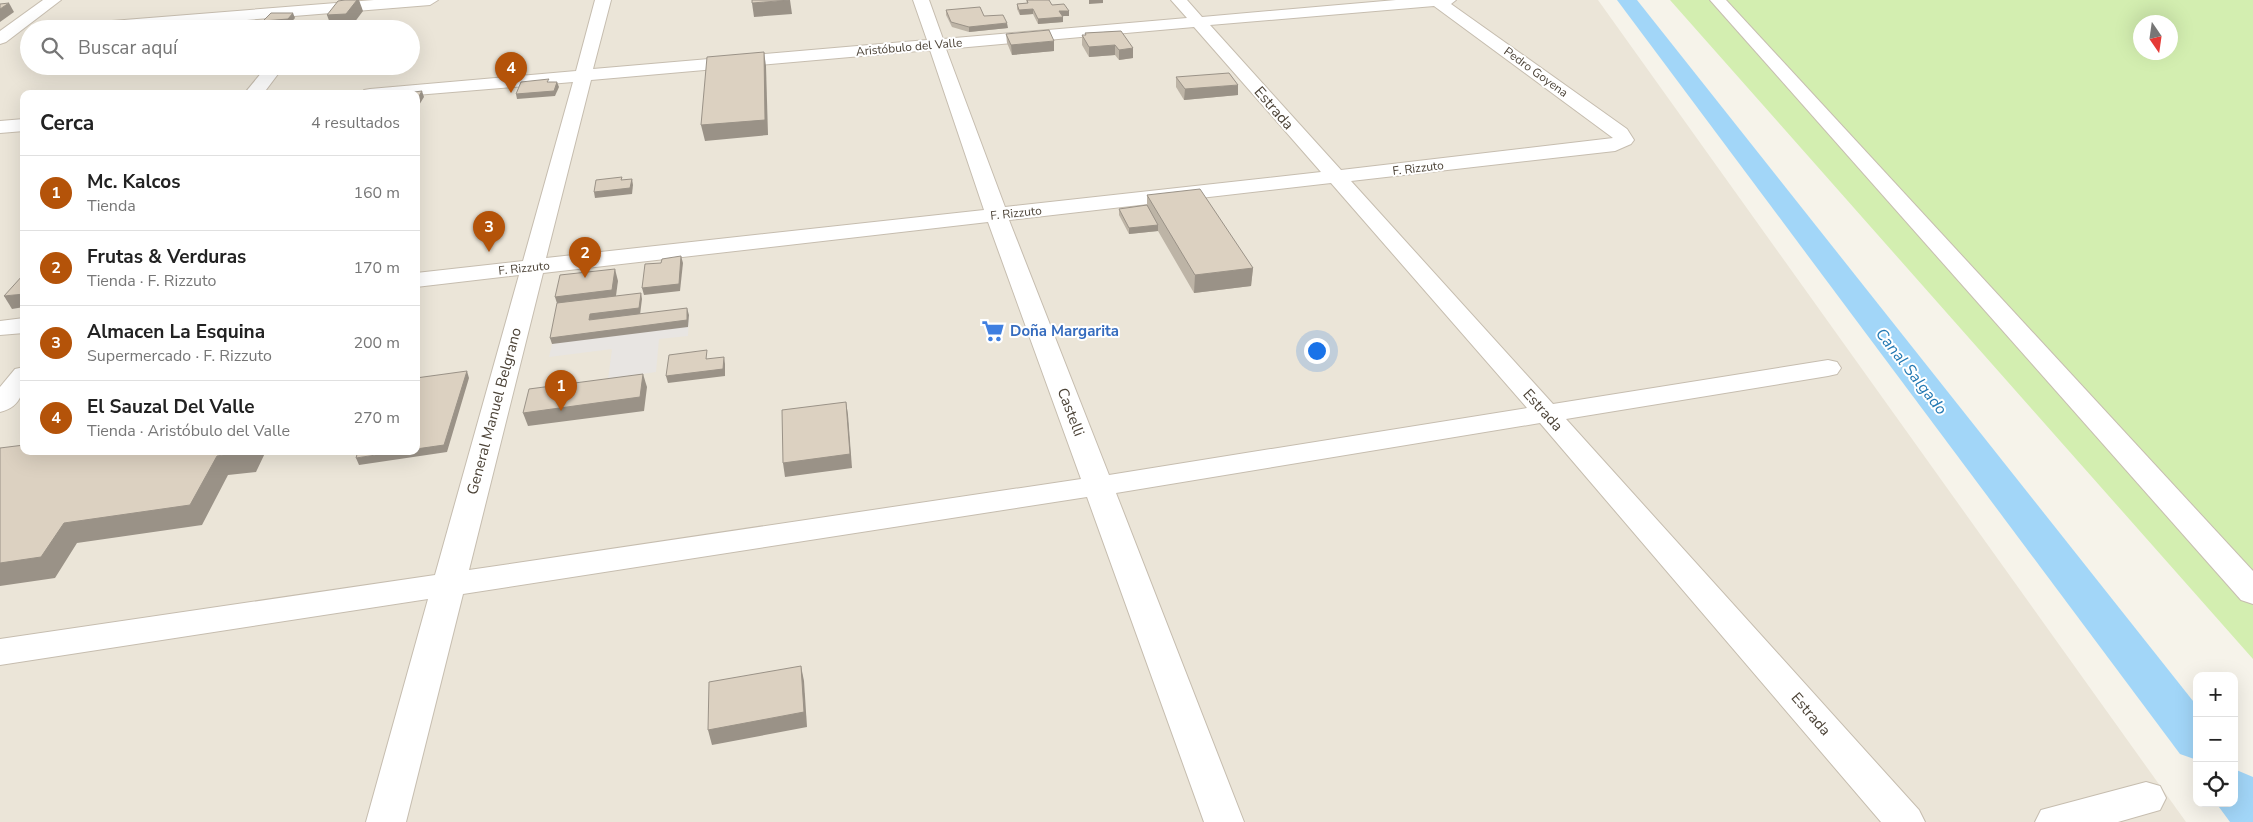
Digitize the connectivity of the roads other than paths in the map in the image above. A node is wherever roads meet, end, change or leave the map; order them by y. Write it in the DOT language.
graph roads {
  1 [pos="53,0"];
  2 [pos="430,0"];
  3 [pos="603,0"];
  4 [pos="921,0"];
  5 [pos="1179,0"];
  6 [pos="1441,0"];
  7 [pos="1718,0"];
  8 [pos="328,4"];
  9 [pos="25,20"];
  10 [pos="165,20"];
  11 [pos="316,20"];
  12 [pos="1199,22"];
  13 [pos="20,23"];
  14 [pos="20,33"];
  15 [pos="2,36"];
  16 [pos="938,45"];
  17 [pos="269,75"];
  18 [pos="582,75"];
  19 [pos="256,90"];
  20 [pos="415,90"];
  21 [pos="20,125"];
  22 [pos="0,127"];
  23 [pos="1615,146"];
  24 [pos="1335,178"];
  25 [pos="997,216"];
  26 [pos="531,268"];
  27 [pos="420,280"];
  28 [pos="20,326"];
  29 [pos="0,328"];
  30 [pos="1828,368"];
  31 [pos="20,380"];
  32 [pos="0,404"];
  33 [pos="1548,415"];
  34 [pos="1099,486"];
  35 [pos="448,586"];
  36 [pos="2253,592"];
  37 [pos="0,652"];
  38 [pos="2146,798"];
  39 [pos="386,822"];
  40 [pos="1224,822"];
  41 [pos="1905,822"];
  42 [pos="2056,822"];
  1 -- 9 [label="street"];
  2 -- 8 [label="street"];
  3 -- 18 [label="street, General Manuel Belgrano"];
  4 -- 16 [label="street, Castelli"];
  5 -- 12 [label="street, Estrada"];
  6 -- 12 [label="street, Aristóbulo del Valle"];
  6 -- 23 [label="street, Pedro Goyena"];
  7 -- 36 [label="street"];
  8 -- 10 [label="street"];
  8 -- 11 [label="street"];
  12 -- 16 [label="street, Aristóbulo del Valle"];
  12 -- 24 [label="street, Estrada"];
  13 -- 15 [label="street"];
  14 -- 15 [label="street"];
  16 -- 18 [label="street, Aristóbulo del Valle"];
  16 -- 25 [label="street, Castelli"];
  17 -- 19 [label="street"];
  18 -- 20 [label="street, Aristóbulo del Valle"];
  18 -- 26 [label="street, General Manuel Belgrano"];
  21 -- 22 [label="street"];
  23 -- 24 [label="street, F. Rizzuto"];
  24 -- 25 [label="street, F. Rizzuto"];
  24 -- 33 [label="street, Estrada"];
  25 -- 26 [label="street, F. Rizzuto"];
  25 -- 34 [label="street, Castelli"];
  26 -- 27 [label="street, F. Rizzuto"];
  26 -- 35 [label="street, General Manuel Belgrano"];
  28 -- 29 [label="street"];
  30 -- 33 [label="street"];
  31 -- 32 [label="street"];
  33 -- 34 [label="street"];
  33 -- 41 [label="street, Estrada"];
  34 -- 35 [label="street"];
  34 -- 40 [label="street, Castelli"];
  35 -- 37 [label="street"];
  35 -- 39 [label="street, General Manuel Belgrano"];
  38 -- 42 [label="street"];
}
